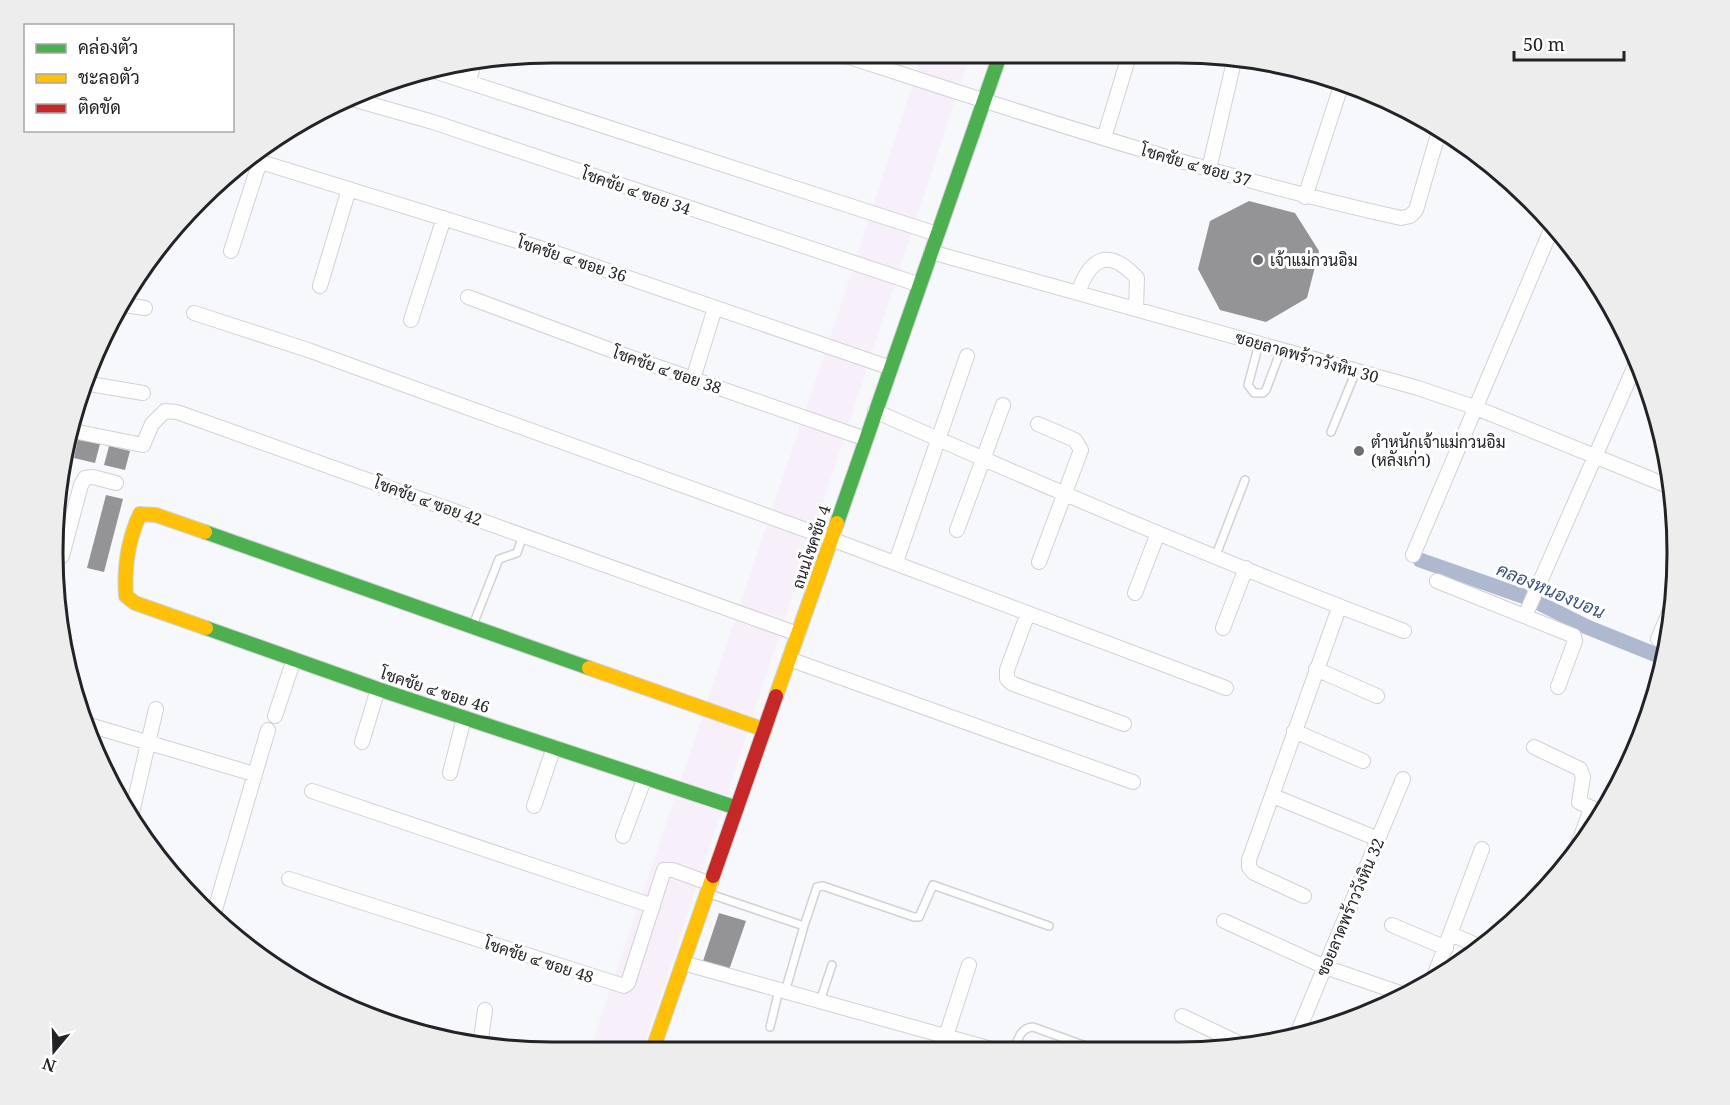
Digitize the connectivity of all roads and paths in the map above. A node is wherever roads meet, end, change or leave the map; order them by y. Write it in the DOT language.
graph roads {
  1 [pos="868,63"];
  2 [pos="997,63"];
  3 [pos="1127,63"];
  4 [pos="1233,66"];
  5 [pos="472,70"];
  6 [pos="447,75"];
  7 [pos="469,81"];
  8 [pos="1340,91"];
  9 [pos="984,101"];
  10 [pos="361,102"];
  11 [pos="1104,138"];
  12 [pos="1437,138"];
  13 [pos="259,161"];
  14 [pos="255,164"];
  15 [pos="1209,169"];
  16 [pos="349,189"];
  17 [pos="1305,197"];
  18 [pos="444,218"];
  19 [pos="938,234"];
  20 [pos="1549,234"];
  21 [pos="231,251"];
  22 [pos="931,252"];
  23 [pos="920,285"];
  24 [pos="320,286"];
  25 [pos="1078,293"];
  26 [pos="468,297"];
  27 [pos="130,306"];
  28 [pos="145,308"];
  29 [pos="715,308"];
  30 [pos="1136,309"];
  31 [pos="194,314"];
  32 [pos="411,320"];
  33 [pos="1259,344"];
  34 [pos="1281,350"];
  35 [pos="967,356"];
  36 [pos="891,368"];
  37 [pos="1356,371"];
  38 [pos="1632,371"];
  39 [pos="693,379"];
  40 [pos="93,384"];
  41 [pos="143,393"];
  42 [pos="1004,405"];
  43 [pos="1474,407"];
  44 [pos="875,411"];
  45 [pos="1038,424"];
  46 [pos="78,432"];
  47 [pos="1331,432"];
  48 [pos="866,439"];
  49 [pos="939,440"];
  50 [pos="1594,457"];
  51 [pos="983,458"];
  52 [pos="1245,480"];
  53 [pos="116,483"];
  54 [pos="1662,484"];
  55 [pos="1065,495"];
  56 [pos="66,511"];
  57 [pos="957,530"];
  58 [pos="1158,532"];
  59 [pos="523,535"];
  60 [pos="831,539"];
  61 [pos="63,541"];
  62 [pos="1216,555"];
  63 [pos="1413,555"];
  64 [pos="896,562"];
  65 [pos="1039,562"];
  66 [pos="1246,568"];
  67 [pos="1437,581"];
  68 [pos="1135,593"];
  69 [pos="1530,604"];
  70 [pos="1339,608"];
  71 [pos="1028,613"];
  72 [pos="472,628"];
  73 [pos="1223,628"];
  74 [pos="1404,631"];
  75 [pos="798,634"];
  76 [pos="1660,634"];
  77 [pos="1658,639"];
  78 [pos="294,659"];
  79 [pos="789,659"];
  80 [pos="1316,669"];
  81 [pos="1558,687"];
  82 [pos="1226,688"];
  83 [pos="378,689"];
  84 [pos="1377,696"];
  85 [pos="156,709"];
  86 [pos="275,716"];
  87 [pos="464,718"];
  88 [pos="1125,724"];
  89 [pos="95,727"];
  90 [pos="268,730"];
  91 [pos="765,730"];
  92 [pos="1294,731"];
  93 [pos="148,741"];
  94 [pos="362,742"];
  95 [pos="554,747"];
  96 [pos="1534,747"];
  97 [pos="1363,761"];
  98 [pos="450,773"];
  99 [pos="254,774"];
  100 [pos="645,777"];
  101 [pos="1403,779"];
  102 [pos="1133,782"];
  103 [pos="312,791"];
  104 [pos="1273,795"];
  105 [pos="133,804"];
  106 [pos="534,806"];
  107 [pos="737,808"];
  108 [pos="1594,809"];
  109 [pos="623,836"];
  110 [pos="1378,839"];
  111 [pos="1482,849"];
  112 [pos="289,879"];
  113 [pos="709,889"];
  114 [pos="1304,897"];
  115 [pos="653,906"];
  116 [pos="216,908"];
  117 [pos="1224,921"];
  118 [pos="1392,925"];
  119 [pos="804,926"];
  120 [pos="1049,926"];
  121 [pos="1451,934"];
  122 [pos="1472,943"];
  123 [pos="1446,948"];
  124 [pos="683,963"];
  125 [pos="832,965"];
  126 [pos="969,965"];
  127 [pos="1438,966"];
  128 [pos="1325,967"];
  129 [pos="783,988"];
  130 [pos="1395,991"];
  131 [pos="820,1001"];
  132 [pos="485,1010"];
  133 [pos="1182,1016"];
  134 [pos="1300,1026"];
  135 [pos="770,1027"];
  136 [pos="946,1036"];
  137 [pos="481,1037"];
  138 [pos="1230,1039"];
  139 [pos="655,1042"];
  140 [pos="967,1042"];
  141 [pos="1017,1042"];
  142 [pos="1075,1042"];
  1 -- 9 [label="street, โชคชัย ๔ ซอย 37"];
  2 -- 9 [label="street, ถนนโชคชัย 4"];
  3 -- 11 [label="street"];
  4 -- 15 [label="street"];
  5 -- 7 [label="street"];
  6 -- 7 [label="street"];
  7 -- 19 [label="street"];
  8 -- 17 [label="street"];
  9 -- 11 [label="street, โชคชัย ๔ ซอย 37"];
  9 -- 19 [label="street, ถนนโชคชัย 4"];
  10 -- 23 [label="street, โชคชัย ๔ ซอย 34"];
  11 -- 15 [label="street, โชคชัย ๔ ซอย 37"];
  12 -- 17 [label="street, โชคชัย ๔ ซอย 37"];
  13 -- 16 [label="street, โชคชัย ๔ ซอย 36"];
  14 -- 21 [label="street"];
  15 -- 17 [label="street, โชคชัย ๔ ซอย 37"];
  16 -- 18 [label="street, โชคชัย ๔ ซอย 36"];
  16 -- 24 [label="street"];
  18 -- 29 [label="street, โชคชัย ๔ ซอย 36"];
  18 -- 32 [label="street"];
  19 -- 22 [label="street, ถนนโชคชัย 4"];
  20 -- 43 [label="street"];
  22 -- 23 [label="street, ถนนโชคชัย 4"];
  22 -- 25 [label="street, ซอยลาดพร้าววังหิน 30"];
  23 -- 36 [label="street, ถนนโชคชัย 4"];
  25 -- 30 [label="street, ซอยลาดพร้าววังหิน 30"];
  25 -- 30 [label="street"];
  26 -- 39 [label="street, โชคชัย ๔ ซอย 38"];
  27 -- 28 [label="street"];
  29 -- 36 [label="street, โชคชัย ๔ ซอย 36"];
  29 -- 39 [label="street"];
  30 -- 33 [label="street, ซอยลาดพร้าววังหิน 30"];
  31 -- 60 [label="street"];
  33 -- 34 [label="street, ซอยลาดพร้าววังหิน 30"];
  33 -- 34 [label="lane"];
  34 -- 37 [label="street, ซอยลาดพร้าววังหิน 30"];
  35 -- 49 [label="street"];
  36 -- 44 [label="street, ถนนโชคชัย 4"];
  37 -- 43 [label="street, ซอยลาดพร้าววังหิน 30"];
  37 -- 47 [label="lane"];
  38 -- 50 [label="street"];
  39 -- 48 [label="street, โชคชัย ๔ ซอย 38"];
  40 -- 41 [label="street"];
  42 -- 51 [label="street"];
  43 -- 50 [label="street, ซอยลาดพร้าววังหิน 30"];
  43 -- 63 [label="street"];
  44 -- 48 [label="street, ถนนโชคชัย 4"];
  44 -- 49 [label="street"];
  45 -- 55 [label="street"];
  46 -- 59 [label="street, โชคชัย ๔ ซอย 42"];
  48 -- 60 [label="street, ถนนโชคชัย 4"];
  49 -- 51 [label="street"];
  49 -- 64 [label="street"];
  50 -- 54 [label="street, ซอยลาดพร้าววังหิน 30"];
  50 -- 69 [label="street"];
  51 -- 55 [label="street"];
  51 -- 57 [label="street"];
  52 -- 62 [label="lane"];
  53 -- 56 [label="street"];
  55 -- 58 [label="street"];
  55 -- 65 [label="street"];
  56 -- 61 [label="street"];
  58 -- 62 [label="street"];
  58 -- 68 [label="street"];
  59 -- 72 [label="lane"];
  59 -- 75 [label="street, โชคชัย ๔ ซอย 42"];
  60 -- 64 [label="street"];
  60 -- 75 [label="street, ถนนโชคชัย 4"];
  62 -- 66 [label="street"];
  64 -- 71 [label="street"];
  66 -- 70 [label="street"];
  66 -- 73 [label="street"];
  67 -- 69 [label="street"];
  69 -- 81 [label="street"];
  70 -- 74 [label="street"];
  70 -- 80 [label="street"];
  71 -- 82 [label="street"];
  71 -- 88 [label="street"];
  72 -- 78 [label="street, โชคชัย ๔ ซอย 46"];
  72 -- 91 [label="street"];
  75 -- 79 [label="street, ถนนโชคชัย 4"];
  76 -- 77 [label="street"];
  78 -- 83 [label="street, โชคชัย ๔ ซอย 46"];
  78 -- 86 [label="street"];
  79 -- 91 [label="street, ถนนโชคชัย 4"];
  79 -- 102 [label="street"];
  80 -- 84 [label="street"];
  80 -- 92 [label="street"];
  83 -- 87 [label="street, โชคชัย ๔ ซอย 46"];
  83 -- 94 [label="street"];
  85 -- 93 [label="street"];
  87 -- 95 [label="street, โชคชัย ๔ ซอย 46"];
  87 -- 98 [label="street"];
  89 -- 93 [label="street"];
  90 -- 99 [label="street"];
  91 -- 107 [label="street, ถนนโชคชัย 4"];
  92 -- 97 [label="street"];
  92 -- 104 [label="street"];
  93 -- 99 [label="street"];
  93 -- 105 [label="street"];
  95 -- 100 [label="street, โชคชัย ๔ ซอย 46"];
  95 -- 106 [label="street"];
  96 -- 108 [label="street"];
  99 -- 116 [label="street"];
  100 -- 107 [label="street, โชคชัย ๔ ซอย 46"];
  100 -- 109 [label="street"];
  101 -- 110 [label="street, ซอยลาดพร้าววังหิน 32"];
  103 -- 115 [label="street"];
  104 -- 110 [label="street"];
  104 -- 114 [label="street"];
  107 -- 113 [label="street, ถนนโชคชัย 4"];
  110 -- 128 [label="street, ซอยลาดพร้าววังหิน 32"];
  111 -- 121 [label="street"];
  112 -- 115 [label="street, โชคชัย ๔ ซอย 48"];
  113 -- 115 [label="street, โชคชัย ๔ ซอย 48"];
  113 -- 119 [label="lane"];
  113 -- 124 [label="street, ถนนโชคชัย 4"];
  117 -- 128 [label="street"];
  118 -- 123 [label="street"];
  119 -- 120 [label="lane"];
  119 -- 129 [label="lane"];
  121 -- 122 [label="street"];
  121 -- 123 [label="street"];
  123 -- 127 [label="street"];
  124 -- 129 [label="street"];
  124 -- 139 [label="street, ถนนโชคชัย 4"];
  125 -- 131 [label="lane"];
  126 -- 136 [label="street"];
  128 -- 130 [label="street"];
  128 -- 134 [label="street, ซอยลาดพร้าววังหิน 32"];
  129 -- 131 [label="street"];
  129 -- 135 [label="lane"];
  131 -- 136 [label="street"];
  132 -- 137 [label="street"];
  133 -- 138 [label="street"];
  136 -- 140 [label="street"];
  141 -- 142 [label="lane"];
}
